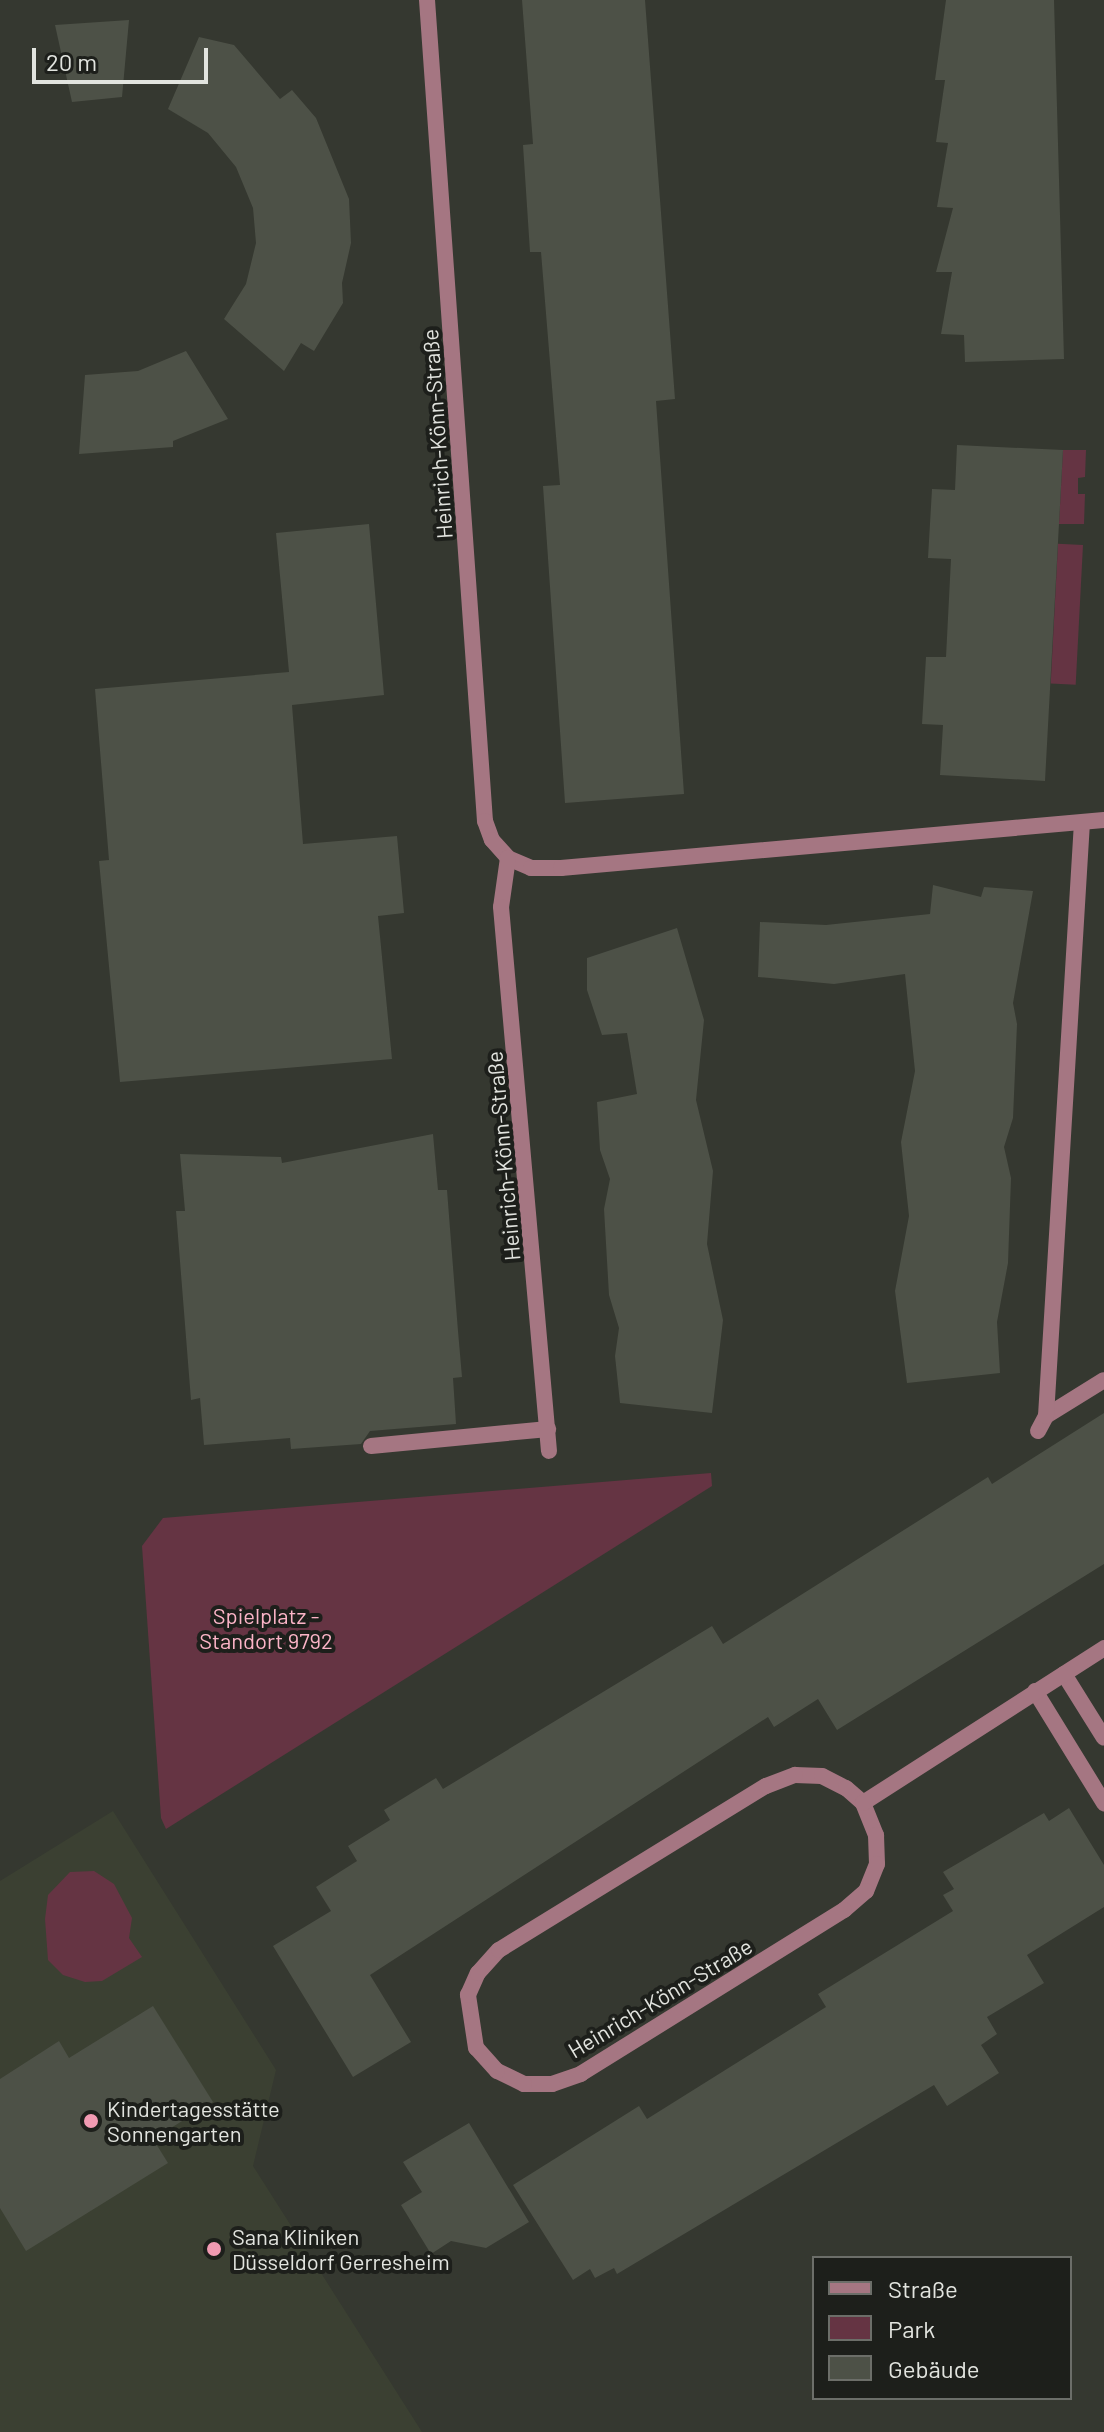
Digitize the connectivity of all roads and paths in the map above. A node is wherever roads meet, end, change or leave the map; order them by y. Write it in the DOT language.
graph roads {
  1 [pos="427,0"];
  2 [pos="1104,820"];
  3 [pos="1082,823"];
  4 [pos="508,858"];
  5 [pos="1104,1380"];
  6 [pos="548,1429"];
  7 [pos="371,1446"];
  8 [pos="549,1451"];
  9 [pos="1104,1648"];
  10 [pos="1064,1674"];
  11 [pos="1035,1691"];
  12 [pos="1104,1738"];
  13 [pos="863,1803"];
  14 [pos="1104,1803"];
  1 -- 4 [label="street, Heinrich-Könn-Straße"];
  2 -- 3 [label="street"];
  3 -- 4 [label="street"];
  3 -- 5 [label="street"];
  4 -- 6 [label="street, Heinrich-Könn-Straße"];
  6 -- 7 [label="street"];
  6 -- 8 [label="street, Heinrich-Könn-Straße"];
  9 -- 10 [label="street"];
  10 -- 11 [label="street"];
  10 -- 12 [label="street"];
  11 -- 13 [label="street"];
  11 -- 14 [label="street"];
  13 -- 13 [label="street, Heinrich-Könn-Straße"];
}
